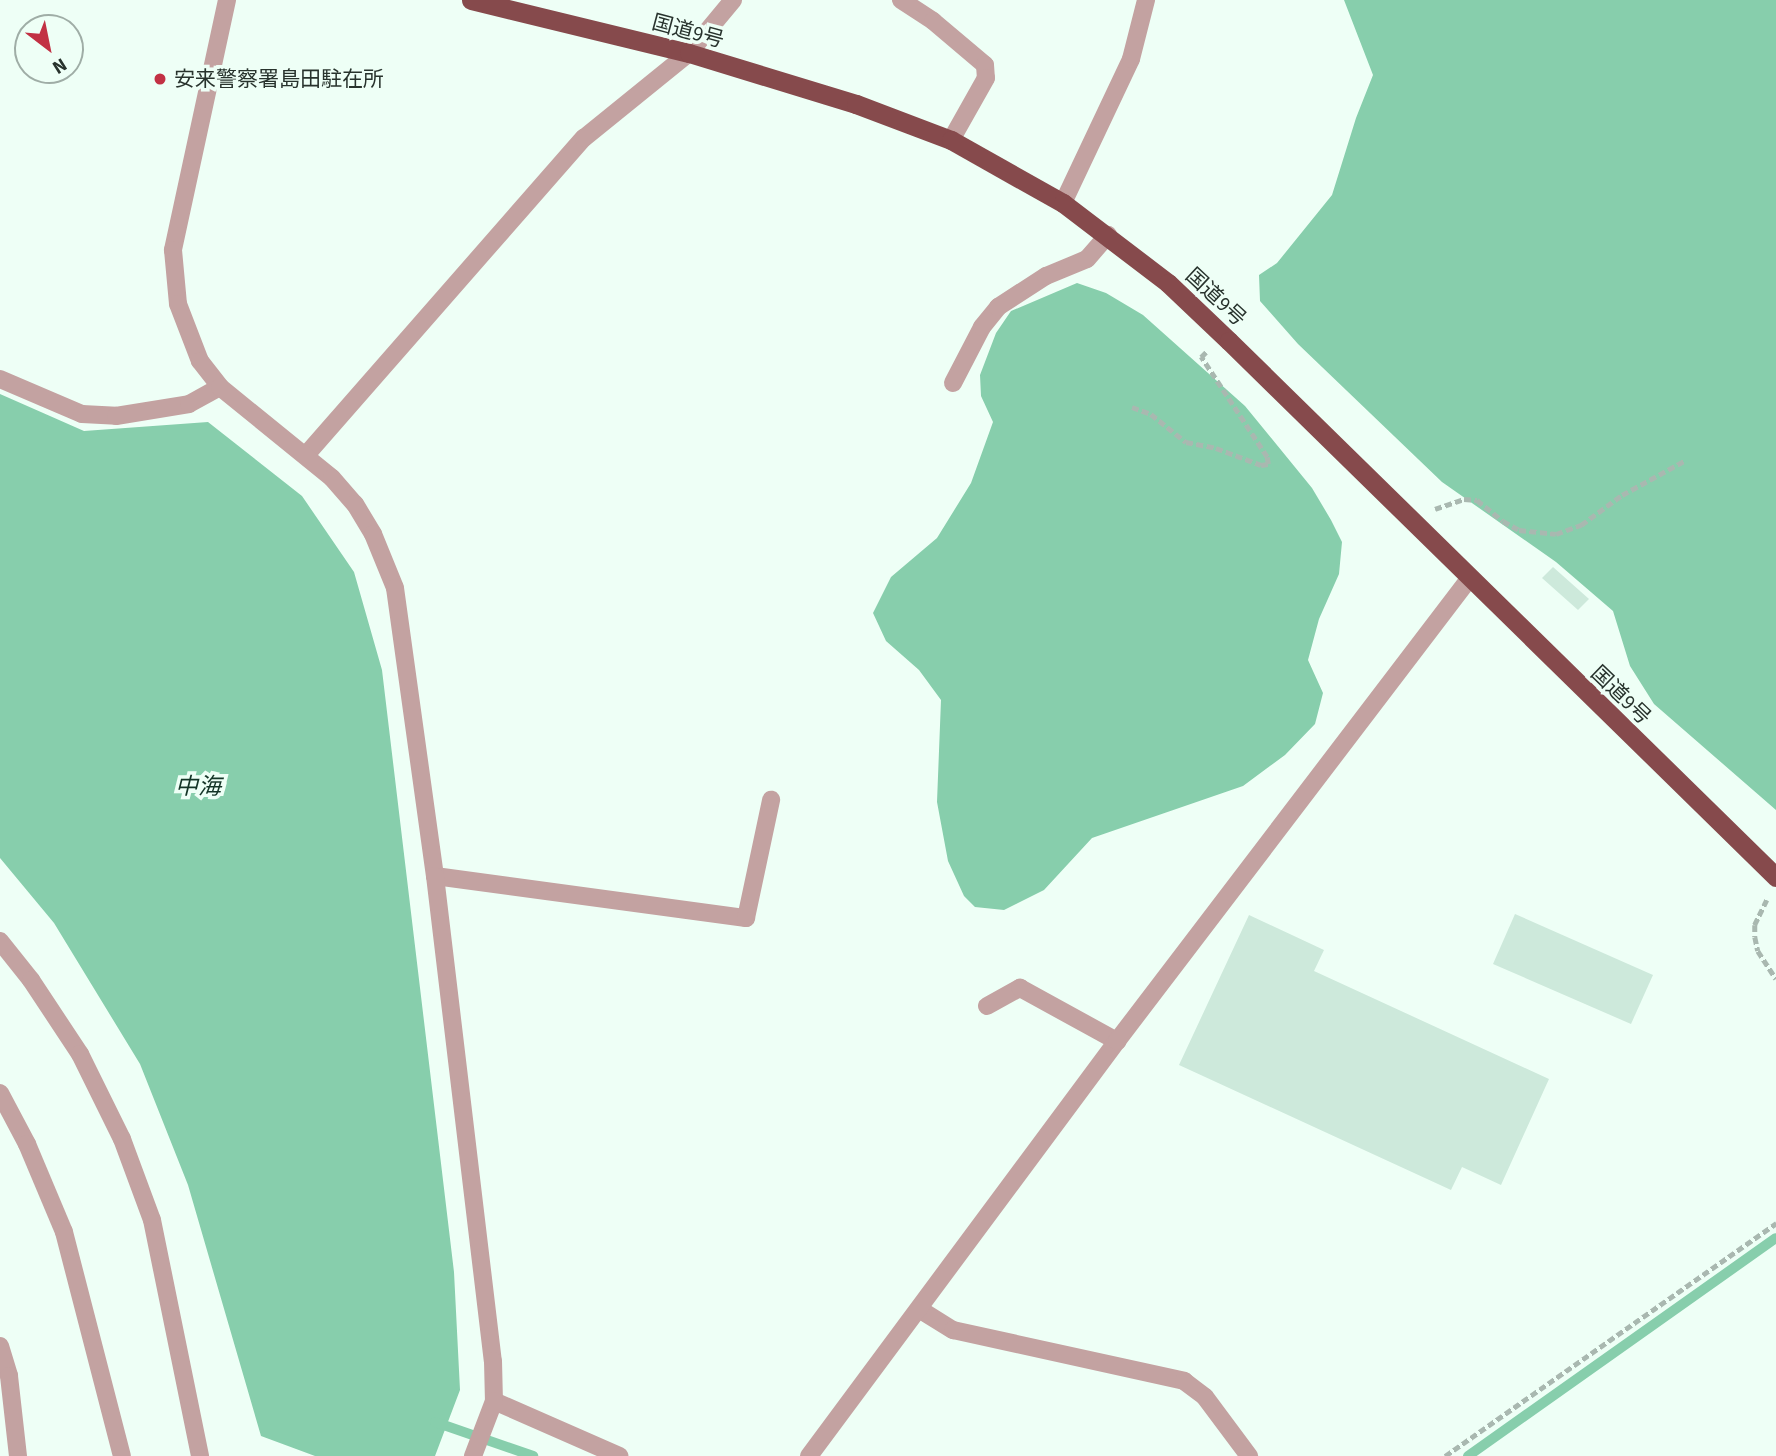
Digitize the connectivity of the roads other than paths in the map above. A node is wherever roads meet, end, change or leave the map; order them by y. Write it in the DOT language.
graph roads {
  1 [pos="226,0"];
  2 [pos="471,0"];
  3 [pos="733,0"];
  4 [pos="901,0"];
  5 [pos="1146,0"];
  6 [pos="689,53"];
  7 [pos="951,140"];
  8 [pos="1063,203"];
  9 [pos="1108,236"];
  10 [pos="0,379"];
  11 [pos="953,383"];
  12 [pos="220,387"];
  13 [pos="306,455"];
  14 [pos="1469,579"];
  15 [pos="771,800"];
  16 [pos="435,876"];
  17 [pos="1773,884"];
  18 [pos="0,941"];
  19 [pos="988,1006"];
  20 [pos="1117,1041"];
  21 [pos="0,1093"];
  22 [pos="919,1309"];
  23 [pos="0,1346"];
  24 [pos="494,1401"];
  25 [pos="474,1454"];
  26 [pos="18,1456"];
  27 [pos="122,1456"];
  28 [pos="200,1456"];
  29 [pos="619,1456"];
  30 [pos="809,1456"];
  31 [pos="1249,1456"];
  1 -- 12 [label="street"];
  2 -- 6 [label="highway, 国道9号"];
  3 -- 6 [label="street"];
  4 -- 7 [label="street"];
  5 -- 8 [label="street"];
  6 -- 7 [label="highway, 国道9号"];
  6 -- 13 [label="street"];
  7 -- 8 [label="highway, 国道9号"];
  8 -- 9 [label="highway, 国道9号"];
  9 -- 11 [label="street"];
  9 -- 14 [label="highway, 国道9号"];
  10 -- 12 [label="street"];
  12 -- 13 [label="street"];
  13 -- 16 [label="street"];
  14 -- 17 [label="highway, 国道9号"];
  14 -- 20 [label="street"];
  15 -- 16 [label="street"];
  16 -- 24 [label="street"];
  18 -- 28 [label="street"];
  19 -- 20 [label="street"];
  20 -- 22 [label="street"];
  21 -- 27 [label="street"];
  22 -- 30 [label="street"];
  22 -- 31 [label="street"];
  23 -- 26 [label="street"];
  24 -- 25 [label="street"];
  24 -- 29 [label="street"];
}
